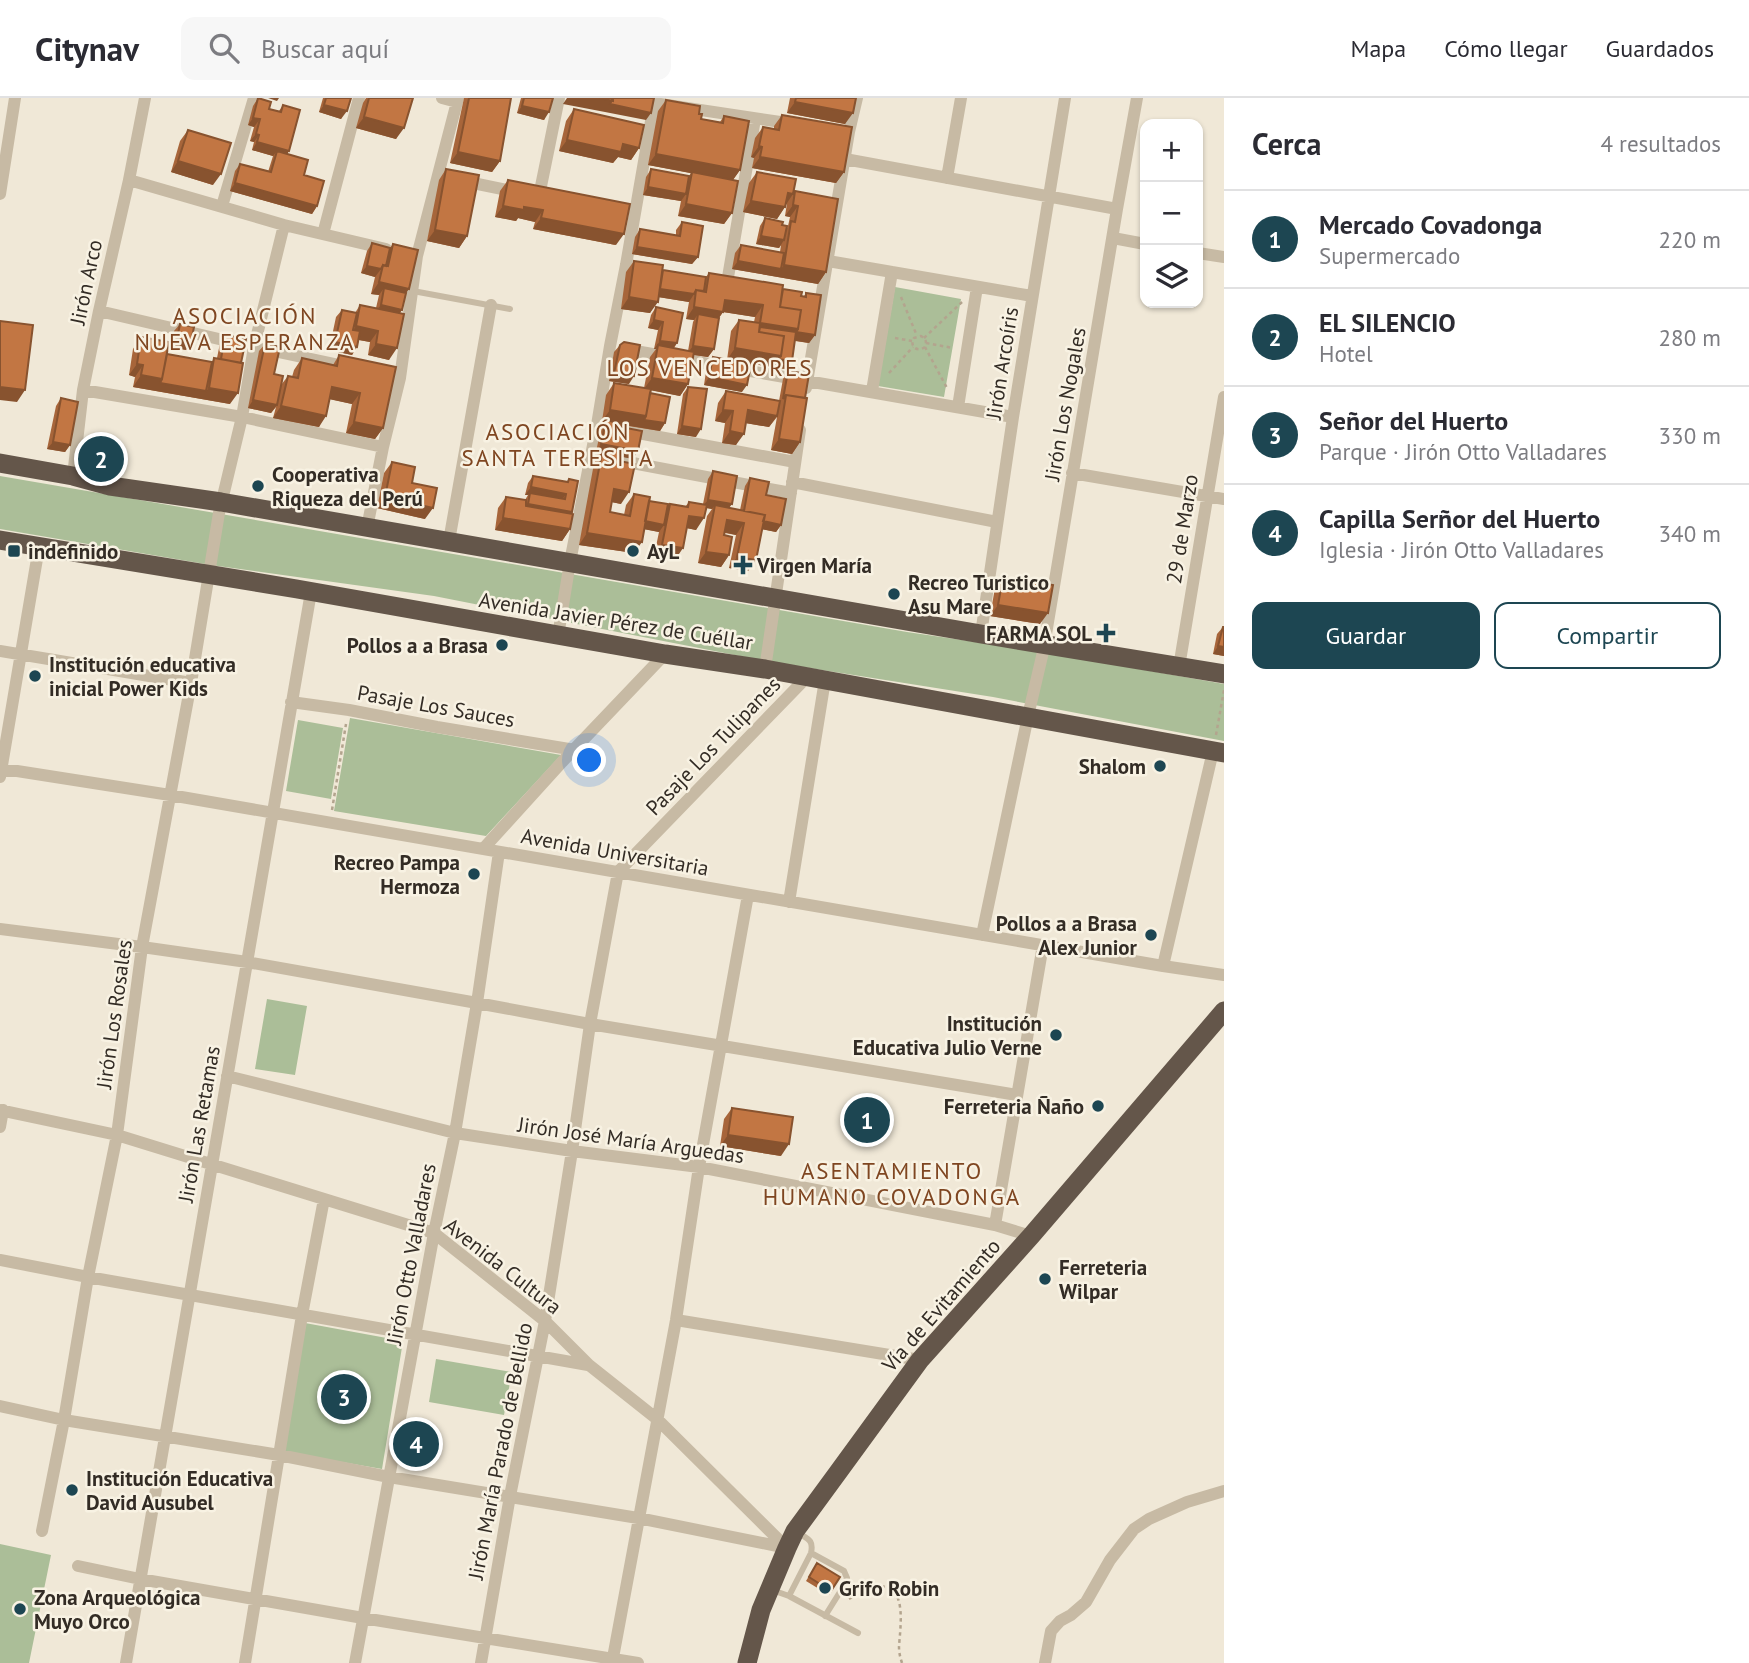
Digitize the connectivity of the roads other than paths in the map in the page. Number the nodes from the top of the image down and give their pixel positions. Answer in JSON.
{"nodes":[{"id":1,"x":15,"y":98,"type":"edge"},
{"id":2,"x":145,"y":98,"type":"edge"},
{"id":3,"x":254,"y":98,"type":"edge"},
{"id":4,"x":359,"y":98,"type":"edge"},
{"id":5,"x":442,"y":98,"type":"edge"},
{"id":6,"x":559,"y":98,"type":"edge"},
{"id":7,"x":857,"y":98,"type":"edge"},
{"id":8,"x":961,"y":98,"type":"edge"},
{"id":9,"x":1065,"y":98,"type":"edge"},
{"id":10,"x":1137,"y":98,"type":"edge"},
{"id":11,"x":457,"y":100,"type":"edge"},
{"id":12,"x":654,"y":100,"type":"edge"},
{"id":13,"x":755,"y":119,"type":"junction"},
{"id":14,"x":809,"y":127,"type":"edge"},
{"id":15,"x":5,"y":132,"type":"edge"},
{"id":16,"x":845,"y":159,"type":"junction"},
{"id":17,"x":439,"y":176,"type":"junction"},
{"id":18,"x":947,"y":178,"type":"junction"},
{"id":19,"x":129,"y":180,"type":"junction"},
{"id":20,"x":0,"y":194,"type":"edge"},
{"id":21,"x":539,"y":196,"type":"junction"},
{"id":22,"x":1048,"y":197,"type":"junction"},
{"id":23,"x":552,"y":199,"type":"edge"},
{"id":24,"x":222,"y":206,"type":"junction"},
{"id":25,"x":1117,"y":209,"type":"junction"},
{"id":26,"x":620,"y":213,"type":"edge"},
{"id":27,"x":634,"y":216,"type":"junction"},
{"id":28,"x":284,"y":225,"type":"junction"},
{"id":29,"x":323,"y":234,"type":"junction"},
{"id":30,"x":1113,"y":238,"type":"junction"},
{"id":31,"x":1140,"y":243,"type":"edge"},
{"id":32,"x":1203,"y":254,"type":"edge"},
{"id":33,"x":418,"y":256,"type":"junction"},
{"id":34,"x":1224,"y":257,"type":"edge"},
{"id":35,"x":828,"y":261,"type":"junction"},
{"id":36,"x":892,"y":272,"type":"junction"},
{"id":37,"x":741,"y":285,"type":"edge"},
{"id":38,"x":977,"y":287,"type":"junction"},
{"id":39,"x":413,"y":291,"type":"junction"},
{"id":40,"x":809,"y":295,"type":"edge"},
{"id":41,"x":1032,"y":296,"type":"junction"},
{"id":42,"x":822,"y":297,"type":"junction"},
{"id":43,"x":491,"y":305,"type":"junction"},
{"id":44,"x":510,"y":309,"type":"dead end"},
{"id":45,"x":99,"y":311,"type":"junction"},
{"id":46,"x":610,"y":346,"type":"junction"},
{"id":47,"x":254,"y":347,"type":"junction"},
{"id":48,"x":360,"y":369,"type":"edge"},
{"id":49,"x":806,"y":387,"type":"junction"},
{"id":50,"x":83,"y":390,"type":"junction"},
{"id":51,"x":872,"y":391,"type":"junction"},
{"id":52,"x":1224,"y":397,"type":"edge"},
{"id":53,"x":958,"y":407,"type":"junction"},
{"id":54,"x":242,"y":417,"type":"junction"},
{"id":55,"x":1013,"y":417,"type":"junction"},
{"id":56,"x":801,"y":421,"type":"edge"},
{"id":57,"x":597,"y":425,"type":"junction"},
{"id":58,"x":383,"y":447,"type":"junction"},
{"id":59,"x":590,"y":455,"type":"junction"},
{"id":60,"x":795,"y":462,"type":"junction"},
{"id":61,"x":0,"y":463,"type":"edge"},
{"id":62,"x":1072,"y":473,"type":"junction"},
{"id":63,"x":73,"y":476,"type":"junction"},
{"id":64,"x":791,"y":488,"type":"junction"},
{"id":65,"x":1206,"y":496,"type":"junction"},
{"id":66,"x":1224,"y":499,"type":"edge"},
{"id":67,"x":221,"y":502,"type":"junction"},
{"id":68,"x":997,"y":522,"type":"junction"},
{"id":69,"x":367,"y":528,"type":"junction"},
{"id":70,"x":0,"y":540,"type":"edge"},
{"id":71,"x":449,"y":541,"type":"junction"},
{"id":72,"x":39,"y":547,"type":"junction"},
{"id":73,"x":570,"y":562,"type":"junction"},
{"id":74,"x":209,"y":575,"type":"junction"},
{"id":75,"x":311,"y":592,"type":"junction"},
{"id":76,"x":775,"y":597,"type":"junction"},
{"id":77,"x":981,"y":634,"type":"junction"},
{"id":78,"x":558,"y":635,"type":"junction"},
{"id":79,"x":1045,"y":645,"type":"junction"},
{"id":80,"x":0,"y":652,"type":"edge"},
{"id":81,"x":20,"y":654,"type":"junction"},
{"id":82,"x":665,"y":654,"type":"junction"},
{"id":83,"x":1179,"y":667,"type":"junction"},
{"id":84,"x":765,"y":669,"type":"junction"},
{"id":85,"x":1224,"y":674,"type":"edge"},
{"id":86,"x":816,"y":678,"type":"junction"},
{"id":87,"x":191,"y":683,"type":"junction"},
{"id":88,"x":291,"y":702,"type":"junction"},
{"id":89,"x":1028,"y":716,"type":"junction"},
{"id":90,"x":575,"y":750,"type":"junction"},
{"id":91,"x":1218,"y":752,"type":"edge"},
{"id":92,"x":0,"y":771,"type":"edge"},
{"id":93,"x":0,"y":777,"type":"edge"},
{"id":94,"x":170,"y":795,"type":"junction"},
{"id":95,"x":272,"y":813,"type":"junction"},
{"id":96,"x":483,"y":849,"type":"junction"},
{"id":97,"x":499,"y":852,"type":"junction"},
{"id":98,"x":618,"y":872,"type":"junction"},
{"id":99,"x":748,"y":895,"type":"junction"},
{"id":100,"x":789,"y":902,"type":"junction"},
{"id":101,"x":0,"y":929,"type":"edge"},
{"id":102,"x":982,"y":934,"type":"junction"},
{"id":103,"x":1043,"y":945,"type":"junction"},
{"id":104,"x":142,"y":947,"type":"junction"},
{"id":105,"x":247,"y":962,"type":"junction"},
{"id":106,"x":1163,"y":966,"type":"junction"},
{"id":107,"x":1224,"y":975,"type":"edge"},
{"id":108,"x":477,"y":1003,"type":"junction"},
{"id":109,"x":1224,"y":1011,"type":"edge"},
{"id":110,"x":590,"y":1024,"type":"junction"},
{"id":111,"x":721,"y":1045,"type":"junction"},
{"id":112,"x":227,"y":1076,"type":"junction"},
{"id":113,"x":1017,"y":1096,"type":"junction"},
{"id":114,"x":2,"y":1110,"type":"edge"},
{"id":115,"x":0,"y":1127,"type":"edge"},
{"id":116,"x":455,"y":1133,"type":"junction"},
{"id":117,"x":117,"y":1135,"type":"junction"},
{"id":118,"x":572,"y":1151,"type":"junction"},
{"id":119,"x":212,"y":1164,"type":"junction"},
{"id":120,"x":699,"y":1167,"type":"junction"},
{"id":121,"x":324,"y":1199,"type":"junction"},
{"id":122,"x":995,"y":1225,"type":"junction"},
{"id":123,"x":434,"y":1233,"type":"junction"},
{"id":124,"x":1031,"y":1236,"type":"junction"},
{"id":125,"x":0,"y":1259,"type":"edge"},
{"id":126,"x":89,"y":1277,"type":"junction"},
{"id":127,"x":189,"y":1295,"type":"junction"},
{"id":128,"x":302,"y":1315,"type":"junction"},
{"id":129,"x":676,"y":1320,"type":"junction"},
{"id":130,"x":545,"y":1321,"type":"junction"},
{"id":131,"x":415,"y":1335,"type":"junction"},
{"id":132,"x":538,"y":1356,"type":"junction"},
{"id":133,"x":920,"y":1360,"type":"junction"},
{"id":134,"x":589,"y":1366,"type":"junction"},
{"id":135,"x":0,"y":1406,"type":"edge"},
{"id":136,"x":657,"y":1419,"type":"junction"},
{"id":137,"x":64,"y":1420,"type":"junction"},
{"id":138,"x":165,"y":1436,"type":"junction"},
{"id":139,"x":279,"y":1455,"type":"junction"},
{"id":140,"x":389,"y":1477,"type":"junction"},
{"id":141,"x":1224,"y":1491,"type":"edge"},
{"id":142,"x":510,"y":1496,"type":"junction"},
{"id":143,"x":638,"y":1518,"type":"junction"},
{"id":144,"x":42,"y":1531,"type":"dead end"},
{"id":145,"x":791,"y":1539,"type":"junction"},
{"id":146,"x":811,"y":1553,"type":"junction"},
{"id":147,"x":78,"y":1566,"type":"dead end"},
{"id":148,"x":140,"y":1579,"type":"junction"},
{"id":149,"x":780,"y":1592,"type":"junction"},
{"id":150,"x":257,"y":1599,"type":"junction"},
{"id":151,"x":825,"y":1616,"type":"junction"},
{"id":152,"x":363,"y":1618,"type":"junction"},
{"id":153,"x":858,"y":1633,"type":"dead end"},
{"id":154,"x":485,"y":1638,"type":"junction"},
{"id":155,"x":613,"y":1660,"type":"edge"},
{"id":156,"x":126,"y":1663,"type":"edge"},
{"id":157,"x":245,"y":1663,"type":"edge"},
{"id":158,"x":355,"y":1663,"type":"edge"},
{"id":159,"x":481,"y":1663,"type":"edge"},
{"id":160,"x":638,"y":1663,"type":"edge"},
{"id":161,"x":747,"y":1663,"type":"edge"},
{"id":162,"x":1045,"y":1663,"type":"edge"}],
"edges":[{"from":1,"to":15,"type":"street"},
{"from":2,"to":19,"type":"street","name":"Jirón Arco"},
{"from":3,"to":24,"type":"street"},
{"from":4,"to":29,"type":"street"},
{"from":5,"to":11,"type":"street"},
{"from":6,"to":21,"type":"street"},
{"from":7,"to":16,"type":"street"},
{"from":8,"to":18,"type":"street"},
{"from":9,"to":22,"type":"street","name":"Jirón Arcoíris"},
{"from":10,"to":25,"type":"street","name":"Jirón Los Nogales"},
{"from":11,"to":17,"type":"street"},
{"from":12,"to":13,"type":"street"},
{"from":12,"to":27,"type":"street"},
{"from":13,"to":14,"type":"street"},
{"from":13,"to":37,"type":"street"},
{"from":15,"to":20,"type":"street"},
{"from":16,"to":18,"type":"street"},
{"from":16,"to":35,"type":"street"},
{"from":17,"to":21,"type":"street"},
{"from":17,"to":33,"type":"street"},
{"from":18,"to":22,"type":"street"},
{"from":19,"to":24,"type":"street"},
{"from":19,"to":45,"type":"street","name":"Jirón Arco"},
{"from":21,"to":23,"type":"street"},
{"from":22,"to":25,"type":"street"},
{"from":22,"to":41,"type":"street","name":"Jirón Arcoíris"},
{"from":24,"to":28,"type":"street"},
{"from":25,"to":30,"type":"street","name":"Jirón Los Nogales"},
{"from":26,"to":27,"type":"street"},
{"from":27,"to":46,"type":"street"},
{"from":28,"to":29,"type":"street"},
{"from":28,"to":47,"type":"street","name":"Jirón Los Rosales"},
{"from":29,"to":33,"type":"street"},
{"from":30,"to":31,"type":"street"},
{"from":30,"to":62,"type":"street","name":"Jirón Los Nogales"},
{"from":32,"to":34,"type":"street"},
{"from":33,"to":39,"type":"street"},
{"from":35,"to":36,"type":"street"},
{"from":35,"to":42,"type":"street"},
{"from":36,"to":38,"type":"street"},
{"from":36,"to":51,"type":"street"},
{"from":38,"to":41,"type":"street"},
{"from":38,"to":53,"type":"street"},
{"from":39,"to":43,"type":"lane"},
{"from":39,"to":58,"type":"street"},
{"from":40,"to":42,"type":"street"},
{"from":41,"to":55,"type":"street","name":"Jirón Arcoíris"},
{"from":42,"to":49,"type":"street"},
{"from":43,"to":44,"type":"lane"},
{"from":43,"to":71,"type":"street"},
{"from":45,"to":47,"type":"street"},
{"from":45,"to":50,"type":"street","name":"Jirón Arco"},
{"from":46,"to":49,"type":"street"},
{"from":46,"to":57,"type":"street"},
{"from":47,"to":48,"type":"street"},
{"from":47,"to":54,"type":"street","name":"Jirón Los Rosales"},
{"from":49,"to":51,"type":"street"},
{"from":50,"to":54,"type":"street"},
{"from":50,"to":63,"type":"street","name":"Jirón Arco"},
{"from":51,"to":53,"type":"street"},
{"from":52,"to":65,"type":"street","name":"29 de Marzo"},
{"from":53,"to":55,"type":"street"},
{"from":54,"to":58,"type":"street"},
{"from":54,"to":67,"type":"street","name":"Jirón Los Rosales"},
{"from":55,"to":68,"type":"street","name":"Jirón Arcoíris"},
{"from":56,"to":60,"type":"street"},
{"from":57,"to":59,"type":"street"},
{"from":57,"to":60,"type":"street"},
{"from":58,"to":69,"type":"street"},
{"from":59,"to":64,"type":"street"},
{"from":59,"to":73,"type":"street"},
{"from":60,"to":64,"type":"street"},
{"from":61,"to":63,"type":"highway"},
{"from":62,"to":65,"type":"street"},
{"from":62,"to":79,"type":"street","name":"Jirón Los Nogales"},
{"from":63,"to":67,"type":"highway"},
{"from":64,"to":68,"type":"street"},
{"from":64,"to":76,"type":"street"},
{"from":65,"to":66,"type":"street"},
{"from":65,"to":83,"type":"street","name":"29 de Marzo"},
{"from":67,"to":69,"type":"highway"},
{"from":67,"to":74,"type":"street","name":"Jirón Los Rosales"},
{"from":68,"to":77,"type":"street","name":"Jirón Arcoíris"},
{"from":69,"to":71,"type":"highway"},
{"from":70,"to":72,"type":"highway","name":"Avenida Javier Pérez de Cuéllar"},
{"from":71,"to":73,"type":"highway"},
{"from":72,"to":74,"type":"highway","name":"Avenida Javier Pérez de Cuéllar"},
{"from":72,"to":81,"type":"street"},
{"from":73,"to":76,"type":"highway"},
{"from":73,"to":78,"type":"street"},
{"from":74,"to":75,"type":"highway","name":"Avenida Javier Pérez de Cuéllar"},
{"from":74,"to":87,"type":"street","name":"Jirón Los Rosales"},
{"from":75,"to":78,"type":"highway","name":"Avenida Javier Pérez de Cuéllar"},
{"from":75,"to":88,"type":"street","name":"Jirón Las Retamas"},
{"from":76,"to":77,"type":"highway"},
{"from":76,"to":84,"type":"street"},
{"from":77,"to":79,"type":"highway"},
{"from":78,"to":82,"type":"highway","name":"Avenida Javier Pérez de Cuéllar"},
{"from":79,"to":83,"type":"highway"},
{"from":79,"to":89,"type":"street","name":"Jirón Los Nogales"},
{"from":80,"to":81,"type":"street"},
{"from":81,"to":87,"type":"street"},
{"from":81,"to":92,"type":"street"},
{"from":82,"to":84,"type":"highway","name":"Avenida Javier Pérez de Cuéllar"},
{"from":82,"to":90,"type":"street"},
{"from":83,"to":85,"type":"highway"},
{"from":84,"to":86,"type":"highway","name":"Avenida Javier Pérez de Cuéllar"},
{"from":86,"to":89,"type":"highway","name":"Avenida Javier Pérez de Cuéllar"},
{"from":86,"to":98,"type":"street","name":"Pasaje Los Tulipanes"},
{"from":86,"to":100,"type":"street"},
{"from":87,"to":94,"type":"street","name":"Jirón Los Rosales"},
{"from":88,"to":90,"type":"street","name":"Pasaje Los Sauces"},
{"from":88,"to":95,"type":"street","name":"Jirón Las Retamas"},
{"from":89,"to":91,"type":"highway","name":"Avenida Javier Pérez de Cuéllar"},
{"from":89,"to":102,"type":"street","name":"Jirón Los Nogales"},
{"from":90,"to":96,"type":"street"},
{"from":91,"to":106,"type":"street"},
{"from":92,"to":93,"type":"street"},
{"from":92,"to":94,"type":"street","name":"Avenida Universitaria"},
{"from":94,"to":95,"type":"street","name":"Avenida Universitaria"},
{"from":94,"to":104,"type":"street","name":"Jirón Los Rosales"},
{"from":95,"to":96,"type":"street","name":"Avenida Universitaria"},
{"from":95,"to":105,"type":"street","name":"Jirón Las Retamas"},
{"from":96,"to":97,"type":"street","name":"Avenida Universitaria"},
{"from":97,"to":98,"type":"street","name":"Avenida Universitaria"},
{"from":97,"to":108,"type":"street","name":"Jirón Otto Valladares"},
{"from":98,"to":99,"type":"street","name":"Avenida Universitaria"},
{"from":98,"to":110,"type":"street","name":"Jirón María Parado de Bellido"},
{"from":99,"to":100,"type":"street","name":"Avenida Universitaria"},
{"from":99,"to":111,"type":"street"},
{"from":100,"to":102,"type":"street","name":"Avenida Universitaria"},
{"from":101,"to":104,"type":"street"},
{"from":102,"to":103,"type":"street","name":"Avenida Universitaria"},
{"from":103,"to":106,"type":"street","name":"Avenida Universitaria"},
{"from":103,"to":113,"type":"street"},
{"from":104,"to":105,"type":"street"},
{"from":104,"to":117,"type":"street","name":"Jirón Los Rosales"},
{"from":105,"to":108,"type":"street"},
{"from":105,"to":112,"type":"street","name":"Jirón Las Retamas"},
{"from":106,"to":107,"type":"street","name":"Avenida Universitaria"},
{"from":108,"to":110,"type":"street"},
{"from":108,"to":116,"type":"street","name":"Jirón Otto Valladares"},
{"from":109,"to":124,"type":"highway","name":"Vía de Evitamiento"},
{"from":110,"to":111,"type":"street"},
{"from":110,"to":118,"type":"street","name":"Jirón María Parado de Bellido"},
{"from":111,"to":113,"type":"street"},
{"from":111,"to":120,"type":"street"},
{"from":112,"to":116,"type":"street","name":"Jirón José María Arguedas"},
{"from":112,"to":119,"type":"street","name":"Jirón Las Retamas"},
{"from":113,"to":122,"type":"street"},
{"from":114,"to":115,"type":"street"},
{"from":114,"to":117,"type":"street","name":"Avenida Cultura"},
{"from":116,"to":118,"type":"street","name":"Jirón José María Arguedas"},
{"from":116,"to":123,"type":"street","name":"Jirón Otto Valladares"},
{"from":117,"to":119,"type":"street","name":"Avenida Cultura"},
{"from":117,"to":126,"type":"street","name":"Jirón Los Rosales"},
{"from":118,"to":120,"type":"street","name":"Jirón José María Arguedas"},
{"from":118,"to":130,"type":"street","name":"Jirón María Parado de Bellido"},
{"from":119,"to":121,"type":"street","name":"Avenida Cultura"},
{"from":119,"to":127,"type":"street","name":"Jirón Las Retamas"},
{"from":120,"to":122,"type":"street","name":"Jirón José María Arguedas"},
{"from":120,"to":129,"type":"street"},
{"from":121,"to":123,"type":"street","name":"Avenida Cultura"},
{"from":121,"to":128,"type":"street"},
{"from":122,"to":124,"type":"street","name":"Jirón José María Arguedas"},
{"from":123,"to":130,"type":"street","name":"Avenida Cultura"},
{"from":123,"to":131,"type":"street","name":"Jirón Otto Valladares"},
{"from":124,"to":133,"type":"highway","name":"Vía de Evitamiento"},
{"from":125,"to":126,"type":"street"},
{"from":126,"to":127,"type":"street"},
{"from":126,"to":137,"type":"street","name":"Jirón Los Rosales"},
{"from":127,"to":128,"type":"street"},
{"from":127,"to":138,"type":"street","name":"Jirón Las Retamas"},
{"from":128,"to":131,"type":"street"},
{"from":128,"to":139,"type":"street"},
{"from":129,"to":133,"type":"street"},
{"from":129,"to":136,"type":"street"},
{"from":130,"to":132,"type":"street","name":"Jirón María Parado de Bellido"},
{"from":130,"to":134,"type":"street","name":"Avenida Cultura"},
{"from":131,"to":132,"type":"street"},
{"from":131,"to":140,"type":"street","name":"Jirón Otto Valladares"},
{"from":132,"to":134,"type":"street"},
{"from":132,"to":142,"type":"street","name":"Jirón María Parado de Bellido"},
{"from":133,"to":145,"type":"highway","name":"Vía de Evitamiento"},
{"from":134,"to":136,"type":"street","name":"Avenida Cultura"},
{"from":135,"to":137,"type":"street"},
{"from":136,"to":143,"type":"street"},
{"from":136,"to":145,"type":"street","name":"Avenida Cultura"},
{"from":137,"to":138,"type":"street"},
{"from":137,"to":144,"type":"street","name":"Jirón Los Rosales"},
{"from":138,"to":139,"type":"street"},
{"from":138,"to":148,"type":"street","name":"Jirón Las Retamas"},
{"from":139,"to":140,"type":"street"},
{"from":139,"to":150,"type":"street"},
{"from":140,"to":142,"type":"street"},
{"from":140,"to":152,"type":"street","name":"Jirón Otto Valladares"},
{"from":141,"to":162,"type":"street"},
{"from":142,"to":143,"type":"street"},
{"from":142,"to":154,"type":"street","name":"Jirón María Parado de Bellido"},
{"from":143,"to":145,"type":"street"},
{"from":143,"to":155,"type":"street"},
{"from":145,"to":146,"type":"lane"},
{"from":145,"to":149,"type":"highway","name":"Vía de Evitamiento"},
{"from":146,"to":149,"type":"lane"},
{"from":146,"to":151,"type":"lane"},
{"from":147,"to":148,"type":"street"},
{"from":148,"to":150,"type":"street"},
{"from":148,"to":156,"type":"street","name":"Jirón Las Retamas"},
{"from":149,"to":151,"type":"lane"},
{"from":149,"to":161,"type":"highway","name":"Vía de Evitamiento"},
{"from":150,"to":152,"type":"street"},
{"from":150,"to":157,"type":"street"},
{"from":151,"to":153,"type":"lane"},
{"from":152,"to":154,"type":"street"},
{"from":152,"to":158,"type":"street","name":"Jirón Otto Valladares"},
{"from":154,"to":155,"type":"street"},
{"from":154,"to":159,"type":"street","name":"Jirón María Parado de Bellido"},
{"from":155,"to":160,"type":"street"}]}
